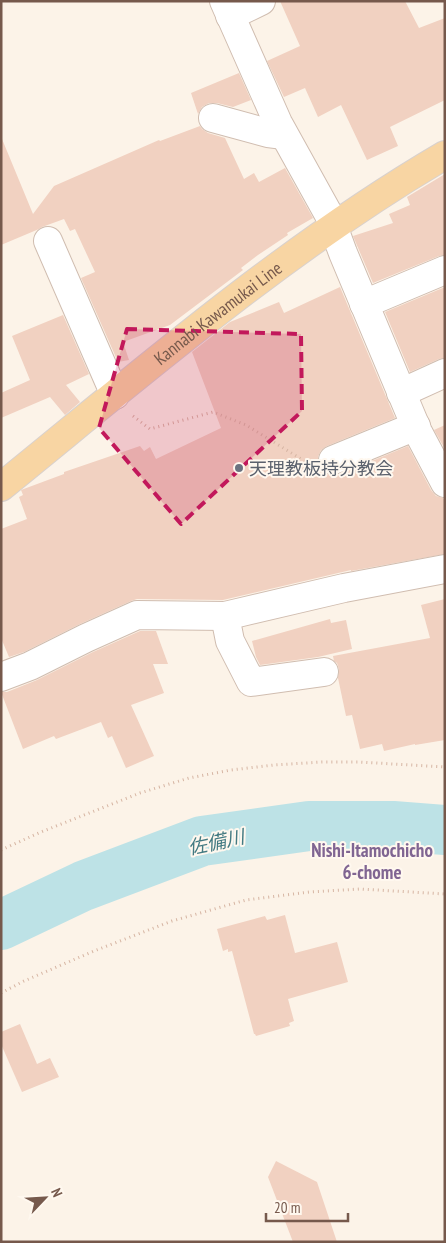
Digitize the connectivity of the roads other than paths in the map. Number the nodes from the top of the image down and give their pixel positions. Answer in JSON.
{"nodes":[{"id":1,"x":261,"y":1,"type":"edge"},
{"id":2,"x":227,"y":9,"type":"edge"},
{"id":3,"x":213,"y":118,"type":"dead end"},
{"id":4,"x":284,"y":135,"type":"junction"},
{"id":5,"x":445,"y":155,"type":"edge"},
{"id":6,"x":334,"y":227,"type":"junction"},
{"id":7,"x":48,"y":241,"type":"dead end"},
{"id":8,"x":445,"y":270,"type":"edge"},
{"id":9,"x":364,"y":304,"type":"junction"},
{"id":10,"x":445,"y":373,"type":"edge"},
{"id":11,"x":402,"y":393,"type":"junction"},
{"id":12,"x":113,"y":396,"type":"junction"},
{"id":13,"x":416,"y":426,"type":"junction"},
{"id":14,"x":333,"y":460,"type":"road end"},
{"id":15,"x":445,"y":483,"type":"edge"},
{"id":16,"x":1,"y":487,"type":"edge"},
{"id":17,"x":445,"y":569,"type":"edge"},
{"id":18,"x":225,"y":616,"type":"junction"},
{"id":19,"x":324,"y":672,"type":"dead end"},
{"id":20,"x":1,"y":677,"type":"edge"}],
"edges":[{"from":1,"to":2,"type":"street"},
{"from":2,"to":4,"type":"street"},
{"from":3,"to":4,"type":"street"},
{"from":4,"to":6,"type":"street"},
{"from":5,"to":6,"type":"main road","name":"Kannabi Kawamukai Line"},
{"from":6,"to":9,"type":"street"},
{"from":6,"to":12,"type":"main road","name":"Kannabi Kawamukai Line"},
{"from":7,"to":12,"type":"street"},
{"from":8,"to":9,"type":"street"},
{"from":9,"to":11,"type":"street"},
{"from":10,"to":11,"type":"street"},
{"from":11,"to":13,"type":"street"},
{"from":12,"to":16,"type":"main road","name":"Kannabi Kawamukai Line"},
{"from":13,"to":14,"type":"street"},
{"from":13,"to":15,"type":"street"},
{"from":17,"to":18,"type":"street"},
{"from":18,"to":19,"type":"street"},
{"from":18,"to":20,"type":"street"}]}
